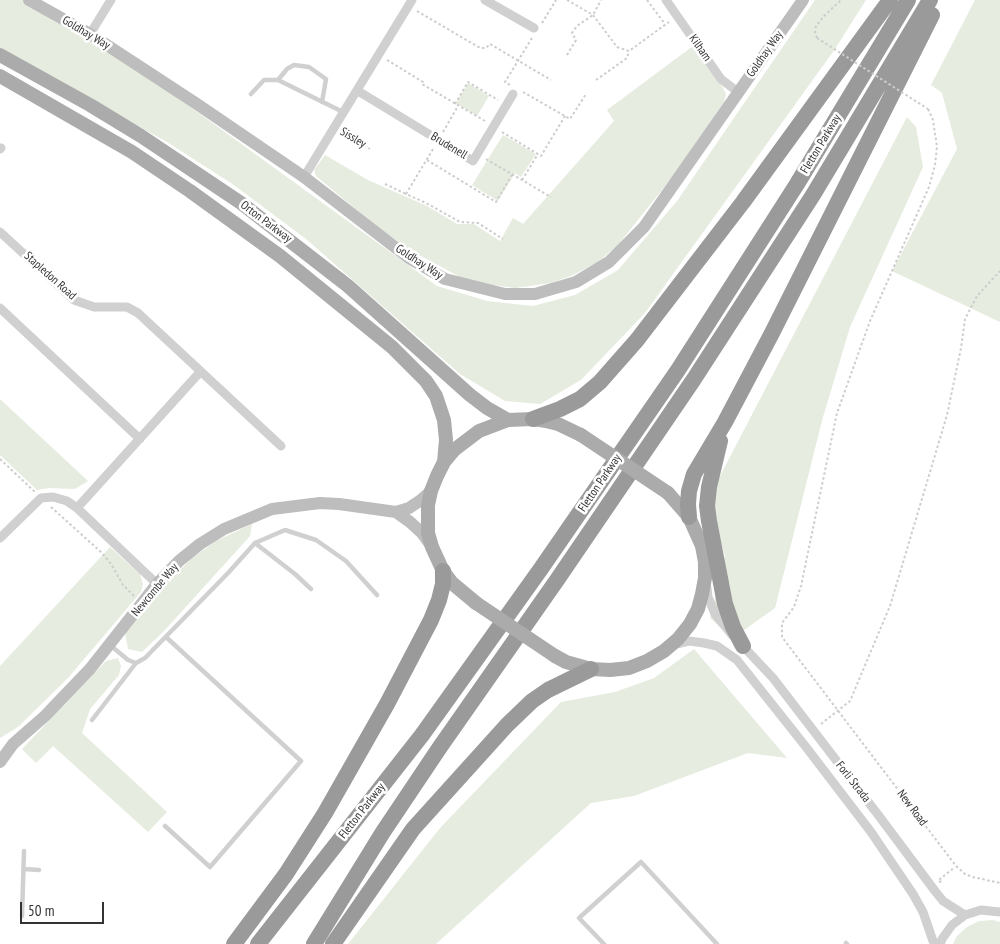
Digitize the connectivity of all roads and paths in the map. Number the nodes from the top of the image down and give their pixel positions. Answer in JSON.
{"nodes":[{"id":1,"x":29,"y":0,"type":"edge"},
{"id":2,"x":111,"y":0,"type":"edge"},
{"id":3,"x":485,"y":0,"type":"edge"},
{"id":4,"x":556,"y":0,"type":"edge"},
{"id":5,"x":567,"y":0,"type":"edge"},
{"id":6,"x":601,"y":0,"type":"edge"},
{"id":7,"x":647,"y":0,"type":"edge"},
{"id":8,"x":666,"y":0,"type":"edge"},
{"id":9,"x":802,"y":0,"type":"edge"},
{"id":10,"x":841,"y":0,"type":"edge"},
{"id":11,"x":890,"y":0,"type":"edge"},
{"id":12,"x":908,"y":0,"type":"edge"},
{"id":13,"x":930,"y":0,"type":"edge"},
{"id":14,"x":940,"y":0,"type":"edge"},
{"id":15,"x":410,"y":3,"type":"edge"},
{"id":16,"x":593,"y":15,"type":"junction"},
{"id":17,"x":677,"y":16,"type":"junction"},
{"id":18,"x":542,"y":23,"type":"dead end"},
{"id":19,"x":665,"y":25,"type":"junction"},
{"id":20,"x":533,"y":33,"type":"joint"},
{"id":21,"x":90,"y":34,"type":"junction"},
{"id":22,"x":628,"y":51,"type":"junction"},
{"id":23,"x":0,"y":55,"type":"edge"},
{"id":24,"x":379,"y":55,"type":"junction"},
{"id":25,"x":567,"y":55,"type":"dead end"},
{"id":26,"x":518,"y":60,"type":"junction"},
{"id":27,"x":0,"y":76,"type":"edge"},
{"id":28,"x":278,"y":80,"type":"junction"},
{"id":29,"x":551,"y":80,"type":"dead end"},
{"id":30,"x":596,"y":80,"type":"dead end"},
{"id":31,"x":358,"y":91,"type":"junction"},
{"id":32,"x":738,"y":92,"type":"junction"},
{"id":33,"x":251,"y":94,"type":"dead end"},
{"id":34,"x":513,"y":94,"type":"dead end"},
{"id":35,"x":586,"y":94,"type":"dead end"},
{"id":36,"x":322,"y":102,"type":"junction"},
{"id":37,"x":455,"y":104,"type":"junction"},
{"id":38,"x":506,"y":105,"type":"junction"},
{"id":39,"x":458,"y":106,"type":"junction"},
{"id":40,"x":344,"y":112,"type":"junction"},
{"id":41,"x":565,"y":116,"type":"junction"},
{"id":42,"x":334,"y":127,"type":"junction"},
{"id":43,"x":493,"y":127,"type":"junction"},
{"id":44,"x":438,"y":140,"type":"junction"},
{"id":45,"x":370,"y":149,"type":"dead end"},
{"id":46,"x":477,"y":154,"type":"junction"},
{"id":47,"x":538,"y":154,"type":"junction"},
{"id":48,"x":427,"y":160,"type":"junction"},
{"id":49,"x":512,"y":175,"type":"junction"},
{"id":50,"x":304,"y":178,"type":"junction"},
{"id":51,"x":522,"y":180,"type":"junction"},
{"id":52,"x":385,"y":184,"type":"dead end"},
{"id":53,"x":406,"y":194,"type":"junction"},
{"id":54,"x":550,"y":197,"type":"dead end"},
{"id":55,"x":0,"y":232,"type":"edge"},
{"id":56,"x":503,"y":239,"type":"dead end"},
{"id":57,"x":1000,"y":271,"type":"edge"},
{"id":58,"x":0,"y":308,"type":"edge"},
{"id":59,"x":200,"y":372,"type":"junction"},
{"id":60,"x":533,"y":419,"type":"junction"},
{"id":61,"x":508,"y":420,"type":"junction"},
{"id":62,"x":725,"y":422,"type":"junction"},
{"id":63,"x":140,"y":439,"type":"junction"},
{"id":64,"x":281,"y":446,"type":"dead end"},
{"id":65,"x":0,"y":459,"type":"edge"},
{"id":66,"x":444,"y":462,"type":"junction"},
{"id":67,"x":431,"y":491,"type":"junction"},
{"id":68,"x":41,"y":498,"type":"junction"},
{"id":69,"x":77,"y":508,"type":"junction"},
{"id":70,"x":396,"y":512,"type":"junction"},
{"id":71,"x":689,"y":517,"type":"junction"},
{"id":72,"x":0,"y":538,"type":"edge"},
{"id":73,"x":255,"y":543,"type":"junction"},
{"id":74,"x":432,"y":547,"type":"junction"},
{"id":75,"x":443,"y":571,"type":"junction"},
{"id":76,"x":705,"y":578,"type":"junction"},
{"id":77,"x":157,"y":584,"type":"junction"},
{"id":78,"x":311,"y":589,"type":"dead end"},
{"id":79,"x":377,"y":595,"type":"dead end"},
{"id":80,"x":142,"y":603,"type":"junction"},
{"id":81,"x":166,"y":637,"type":"junction"},
{"id":82,"x":110,"y":645,"type":"junction"},
{"id":83,"x":672,"y":645,"type":"junction"},
{"id":84,"x":740,"y":653,"type":"junction"},
{"id":85,"x":136,"y":663,"type":"junction"},
{"id":86,"x":591,"y":669,"type":"junction"},
{"id":87,"x":840,"y":711,"type":"junction"},
{"id":88,"x":92,"y":720,"type":"dead end"},
{"id":89,"x":812,"y":730,"type":"junction"},
{"id":90,"x":13,"y":744,"type":"junction"},
{"id":91,"x":0,"y":750,"type":"edge"},
{"id":92,"x":0,"y":762,"type":"edge"},
{"id":93,"x":165,"y":826,"type":"dead end"},
{"id":94,"x":24,"y":851,"type":"dead end"},
{"id":95,"x":956,"y":866,"type":"junction"},
{"id":96,"x":24,"y":869,"type":"junction"},
{"id":97,"x":39,"y":870,"type":"dead end"},
{"id":98,"x":939,"y":882,"type":"dead end"},
{"id":99,"x":1000,"y":883,"type":"edge"},
{"id":100,"x":999,"y":911,"type":"edge"},
{"id":101,"x":965,"y":915,"type":"junction"},
{"id":102,"x":22,"y":916,"type":"dead end"},
{"id":103,"x":234,"y":944,"type":"edge"},
{"id":104,"x":258,"y":944,"type":"edge"},
{"id":105,"x":314,"y":944,"type":"edge"},
{"id":106,"x":333,"y":944,"type":"edge"},
{"id":107,"x":604,"y":944,"type":"edge"},
{"id":108,"x":717,"y":944,"type":"edge"},
{"id":109,"x":934,"y":944,"type":"edge"},
{"id":110,"x":940,"y":944,"type":"edge"}],
"edges":[{"from":1,"to":21,"type":"street","name":"Goldhay Way"},
{"from":2,"to":21,"type":"street"},
{"from":3,"to":20,"type":"street"},
{"from":4,"to":18,"type":"path"},
{"from":5,"to":16,"type":"path"},
{"from":6,"to":16,"type":"path"},
{"from":7,"to":19,"type":"path"},
{"from":8,"to":17,"type":"street","name":"Kilham"},
{"from":9,"to":32,"type":"street","name":"Goldhay Way"},
{"from":10,"to":87,"type":"path","name":"New Road","bridge":true},
{"from":11,"to":60,"type":"highway"},
{"from":12,"to":104,"type":"highway","name":"Fletton Parkway"},
{"from":13,"to":105,"type":"highway","name":"Fletton Parkway"},
{"from":14,"to":62,"type":"highway"},
{"from":15,"to":24,"type":"street"},
{"from":15,"to":26,"type":"path"},
{"from":16,"to":22,"type":"path"},
{"from":16,"to":25,"type":"path"},
{"from":17,"to":19,"type":"path"},
{"from":17,"to":32,"type":"street","name":"Kilham"},
{"from":19,"to":22,"type":"path"},
{"from":20,"to":26,"type":"path"},
{"from":21,"to":50,"type":"street","name":"Goldhay Way"},
{"from":22,"to":30,"type":"path"},
{"from":23,"to":61,"type":"main road","name":"Orton Parkway"},
{"from":24,"to":31,"type":"street"},
{"from":24,"to":37,"type":"path"},
{"from":26,"to":29,"type":"path"},
{"from":26,"to":41,"type":"path"},
{"from":27,"to":66,"type":"main road","name":"Orton Parkway"},
{"from":28,"to":33,"type":"lane"},
{"from":28,"to":36,"type":"lane"},
{"from":28,"to":36,"type":"lane"},
{"from":31,"to":40,"type":"street"},
{"from":31,"to":44,"type":"street","name":"Brudenell"},
{"from":32,"to":50,"type":"street","name":"Goldhay Way"},
{"from":34,"to":38,"type":"street","name":"Brudenell"},
{"from":35,"to":41,"type":"path"},
{"from":36,"to":40,"type":"lane"},
{"from":37,"to":38,"type":"path"},
{"from":37,"to":39,"type":"path"},
{"from":38,"to":43,"type":"street","name":"Brudenell"},
{"from":39,"to":43,"type":"path"},
{"from":39,"to":44,"type":"path"},
{"from":40,"to":42,"type":"street"},
{"from":41,"to":47,"type":"path"},
{"from":42,"to":45,"type":"path","name":"Sissley"},
{"from":42,"to":50,"type":"street"},
{"from":43,"to":46,"type":"street","name":"Brudenell"},
{"from":43,"to":47,"type":"path"},
{"from":44,"to":46,"type":"street","name":"Brudenell"},
{"from":44,"to":48,"type":"path"},
{"from":46,"to":49,"type":"path"},
{"from":47,"to":51,"type":"path"},
{"from":48,"to":49,"type":"path"},
{"from":48,"to":53,"type":"path"},
{"from":49,"to":51,"type":"path"},
{"from":51,"to":54,"type":"path"},
{"from":52,"to":53,"type":"path"},
{"from":53,"to":56,"type":"path"},
{"from":55,"to":59,"type":"street","name":"Stapledon Road"},
{"from":57,"to":87,"type":"path"},
{"from":58,"to":63,"type":"street"},
{"from":59,"to":63,"type":"street"},
{"from":59,"to":64,"type":"street","name":"Stapledon Road"},
{"from":60,"to":61,"type":"main road"},
{"from":60,"to":71,"type":"main road","bridge":true},
{"from":61,"to":66,"type":"main road"},
{"from":62,"to":71,"type":"highway"},
{"from":62,"to":84,"type":"highway"},
{"from":63,"to":69,"type":"street"},
{"from":65,"to":68,"type":"path"},
{"from":66,"to":67,"type":"main road"},
{"from":67,"to":70,"type":"street"},
{"from":67,"to":74,"type":"main road"},
{"from":68,"to":69,"type":"street"},
{"from":68,"to":72,"type":"street"},
{"from":68,"to":80,"type":"path"},
{"from":69,"to":77,"type":"street"},
{"from":70,"to":74,"type":"street"},
{"from":70,"to":77,"type":"street","name":"Newcombe Way"},
{"from":71,"to":76,"type":"main road"},
{"from":73,"to":78,"type":"lane"},
{"from":73,"to":79,"type":"lane"},
{"from":73,"to":81,"type":"lane"},
{"from":74,"to":75,"type":"main road"},
{"from":75,"to":86,"type":"main road","bridge":true},
{"from":75,"to":103,"type":"highway"},
{"from":76,"to":83,"type":"main road"},
{"from":76,"to":84,"type":"street"},
{"from":77,"to":80,"type":"street","name":"Newcombe Way"},
{"from":80,"to":82,"type":"street","name":"Newcombe Way"},
{"from":81,"to":85,"type":"lane"},
{"from":81,"to":93,"type":"lane"},
{"from":82,"to":85,"type":"lane"},
{"from":82,"to":90,"type":"street","name":"Newcombe Way"},
{"from":83,"to":84,"type":"street"},
{"from":83,"to":86,"type":"main road"},
{"from":84,"to":89,"type":"street","name":"Forli Strada"},
{"from":84,"to":109,"type":"street","name":"Forli Strada"},
{"from":85,"to":88,"type":"lane"},
{"from":86,"to":106,"type":"highway"},
{"from":87,"to":89,"type":"path"},
{"from":87,"to":95,"type":"path","name":"New Road"},
{"from":89,"to":101,"type":"street","name":"Forli Strada"},
{"from":90,"to":91,"type":"street","name":"Newcombe Way"},
{"from":90,"to":92,"type":"street","name":"Newcombe Way"},
{"from":94,"to":96,"type":"lane"},
{"from":95,"to":98,"type":"path"},
{"from":95,"to":99,"type":"path","name":"New Road"},
{"from":96,"to":97,"type":"lane"},
{"from":96,"to":102,"type":"lane"},
{"from":100,"to":101,"type":"street"},
{"from":101,"to":110,"type":"street"},
{"from":107,"to":108,"type":"lane"}]}
